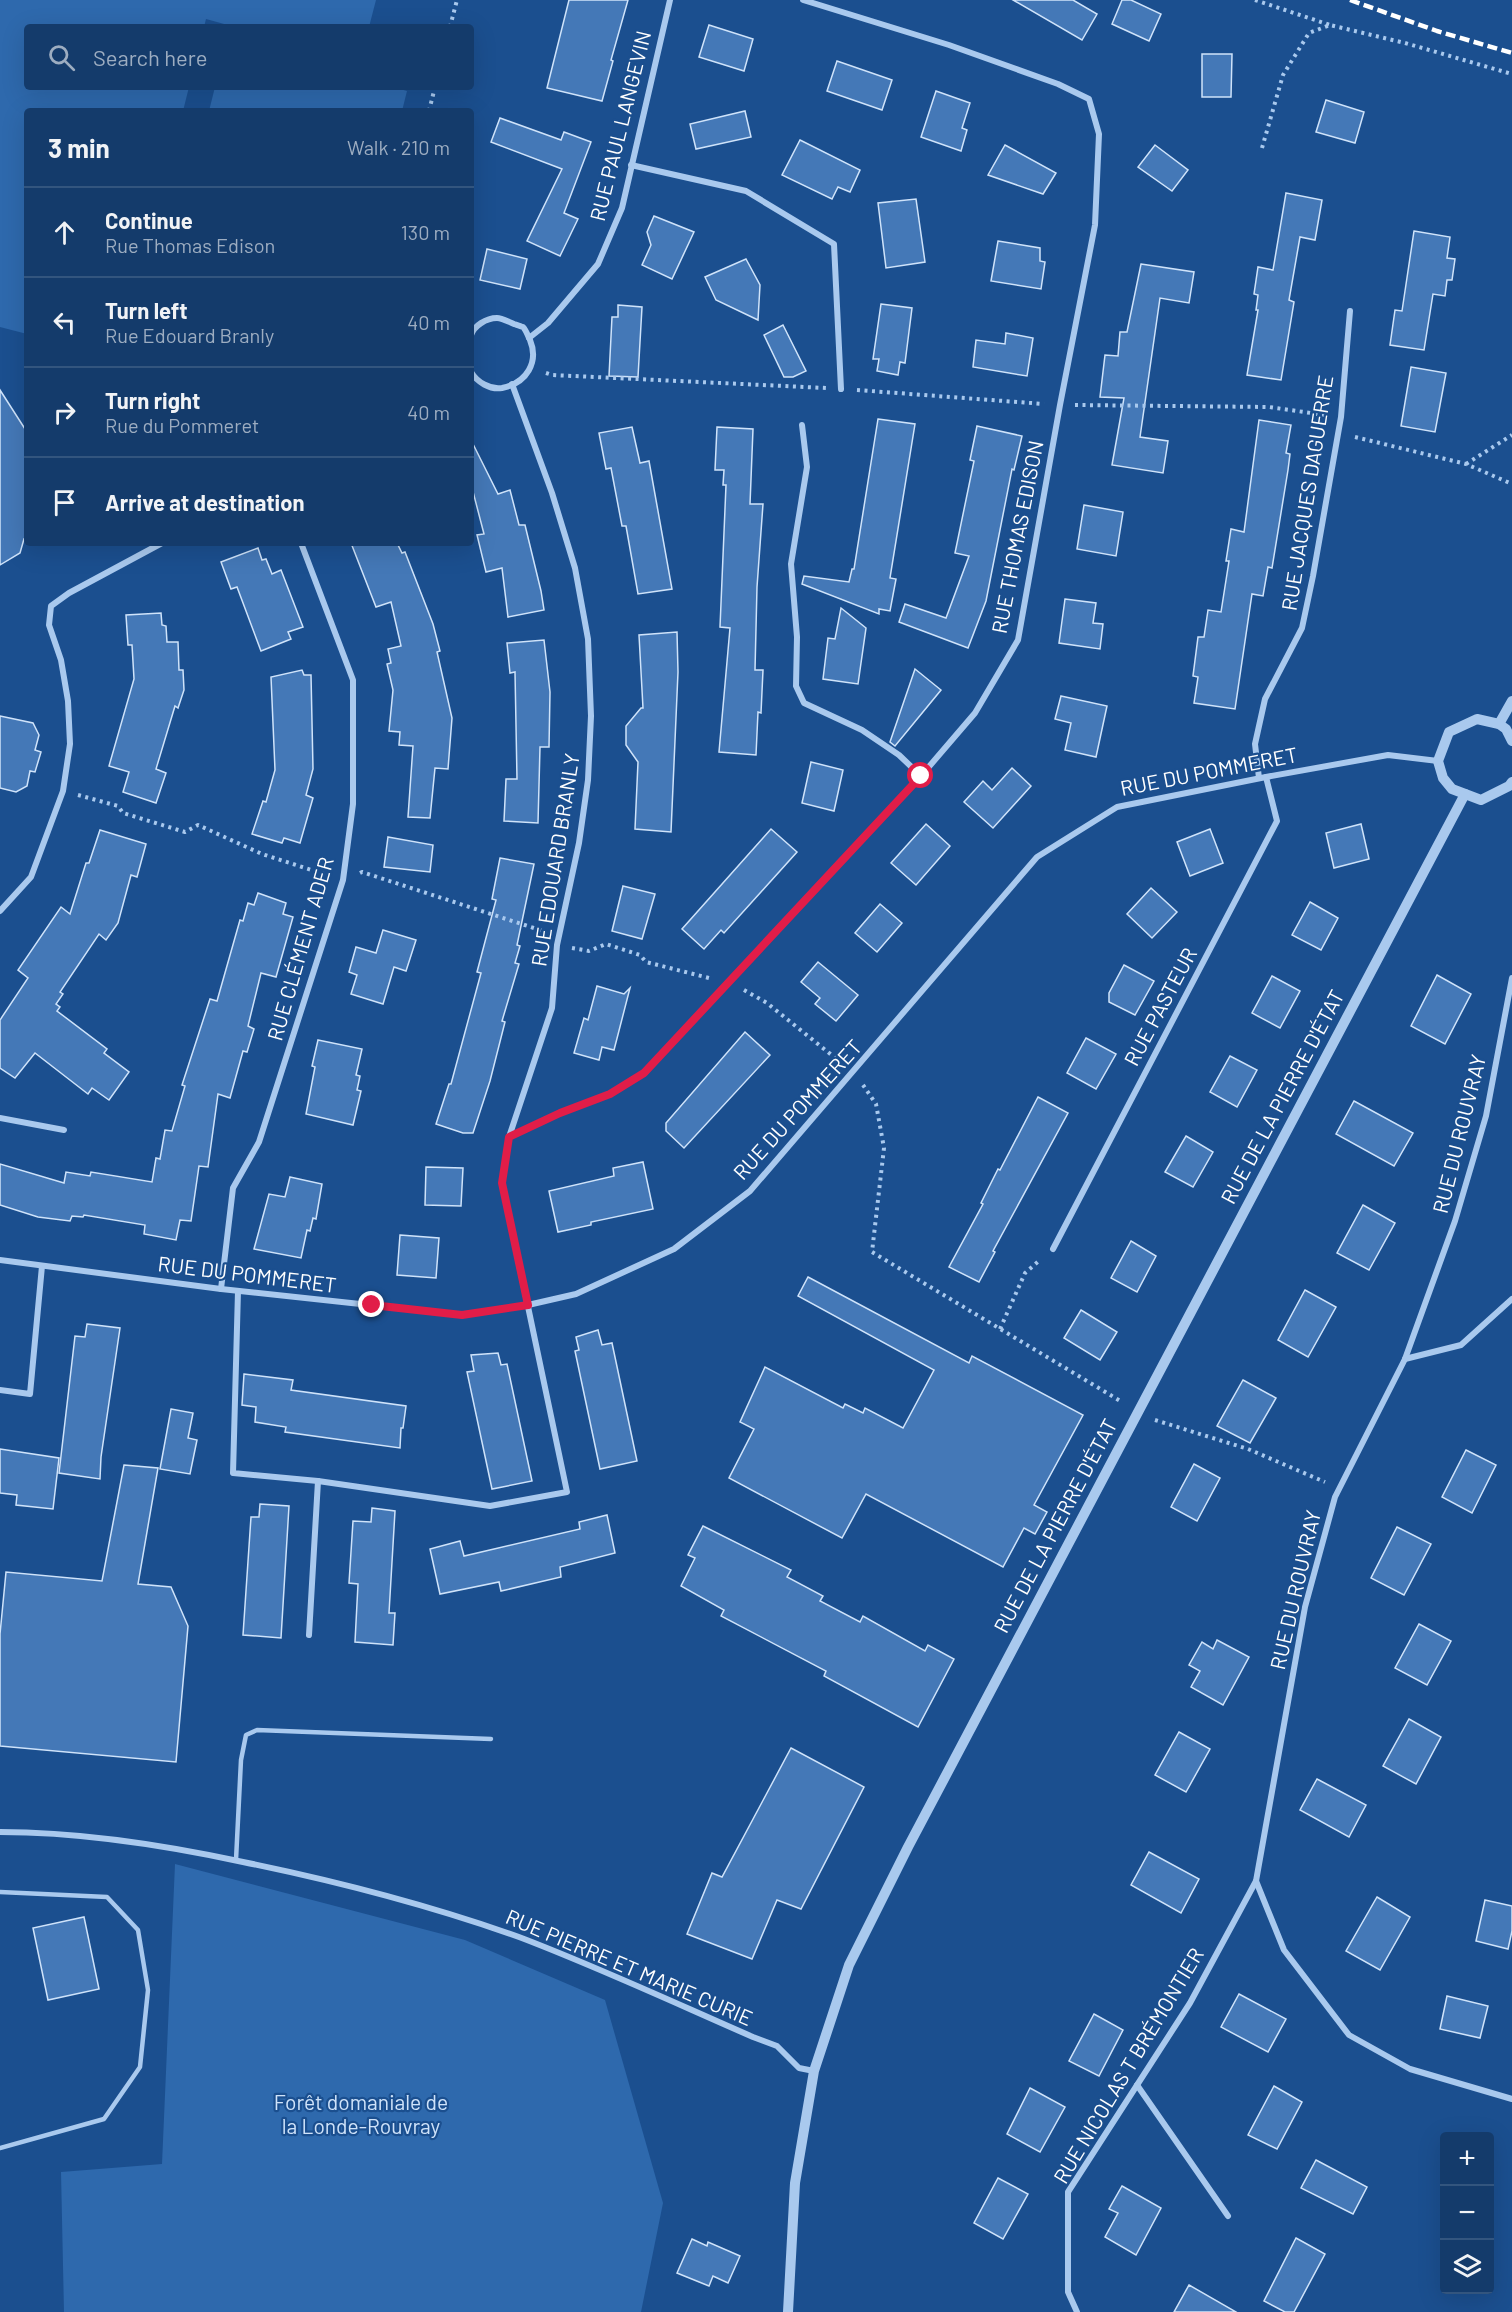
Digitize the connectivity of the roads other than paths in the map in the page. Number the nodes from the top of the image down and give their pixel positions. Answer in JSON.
{"nodes":[{"id":1,"x":670,"y":0,"type":"edge"},
{"id":2,"x":803,"y":0,"type":"edge"},
{"id":3,"x":632,"y":165,"type":"junction"},
{"id":4,"x":1350,"y":310,"type":"dead end"},
{"id":5,"x":474,"y":329,"type":"edge"},
{"id":6,"x":529,"y":338,"type":"junction"},
{"id":7,"x":474,"y":380,"type":"edge"},
{"id":8,"x":512,"y":384,"type":"junction"},
{"id":9,"x":841,"y":389,"type":"road end"},
{"id":10,"x":802,"y":425,"type":"dead end"},
{"id":11,"x":156,"y":546,"type":"edge"},
{"id":12,"x":302,"y":546,"type":"edge"},
{"id":13,"x":1512,"y":700,"type":"edge"},
{"id":14,"x":1498,"y":724,"type":"junction"},
{"id":15,"x":1512,"y":741,"type":"edge"},
{"id":16,"x":1438,"y":761,"type":"junction"},
{"id":17,"x":921,"y":776,"type":"junction"},
{"id":18,"x":1263,"y":777,"type":"junction"},
{"id":19,"x":1511,"y":786,"type":"edge"},
{"id":20,"x":1465,"y":794,"type":"junction"},
{"id":21,"x":0,"y":911,"type":"edge"},
{"id":22,"x":1512,"y":978,"type":"edge"},
{"id":23,"x":0,"y":1118,"type":"edge"},
{"id":24,"x":64,"y":1131,"type":"dead end"},
{"id":25,"x":509,"y":1137,"type":"junction"},
{"id":26,"x":1053,"y":1248,"type":"road end"},
{"id":27,"x":0,"y":1260,"type":"edge"},
{"id":28,"x":42,"y":1266,"type":"junction"},
{"id":29,"x":221,"y":1289,"type":"junction"},
{"id":30,"x":238,"y":1291,"type":"junction"},
{"id":31,"x":1512,"y":1299,"type":"edge"},
{"id":32,"x":528,"y":1305,"type":"junction"},
{"id":33,"x":1404,"y":1359,"type":"junction"},
{"id":34,"x":0,"y":1390,"type":"edge"},
{"id":35,"x":318,"y":1481,"type":"junction"},
{"id":36,"x":309,"y":1635,"type":"dead end"},
{"id":37,"x":491,"y":1739,"type":"dead end"},
{"id":38,"x":0,"y":1832,"type":"edge"},
{"id":39,"x":236,"y":1860,"type":"junction"},
{"id":40,"x":1256,"y":1881,"type":"junction"},
{"id":41,"x":0,"y":1892,"type":"edge"},
{"id":42,"x":814,"y":2071,"type":"junction"},
{"id":43,"x":1137,"y":2085,"type":"junction"},
{"id":44,"x":1512,"y":2099,"type":"edge"},
{"id":45,"x":0,"y":2148,"type":"edge"},
{"id":46,"x":1228,"y":2216,"type":"dead end"},
{"id":47,"x":788,"y":2312,"type":"edge"},
{"id":48,"x":1077,"y":2312,"type":"edge"}],
"edges":[{"from":1,"to":3,"type":"street","name":"RUE PAUL LANGEVIN"},
{"from":2,"to":17,"type":"street","name":"RUE THOMAS EDISON"},
{"from":3,"to":6,"type":"street","name":"RUE PAUL LANGEVIN"},
{"from":3,"to":9,"type":"street"},
{"from":4,"to":18,"type":"street","name":"RUE JACQUES DAGUERRE"},
{"from":5,"to":6,"type":"street"},
{"from":6,"to":8,"type":"street"},
{"from":7,"to":8,"type":"street"},
{"from":8,"to":25,"type":"street","name":"RUE EDOUARD BRANLY"},
{"from":10,"to":17,"type":"street"},
{"from":11,"to":21,"type":"street"},
{"from":12,"to":29,"type":"street","name":"RUE CLÉMENT ADER"},
{"from":13,"to":14,"type":"street"},
{"from":14,"to":15,"type":"street"},
{"from":14,"to":16,"type":"street"},
{"from":16,"to":18,"type":"street","name":"RUE DU POMMERET"},
{"from":16,"to":20,"type":"street"},
{"from":17,"to":25,"type":"street","name":"RUE THOMAS EDISON"},
{"from":18,"to":26,"type":"street","name":"RUE PASTEUR"},
{"from":18,"to":32,"type":"street","name":"RUE DU POMMERET"},
{"from":19,"to":20,"type":"street"},
{"from":20,"to":42,"type":"street","name":"RUE DE LA PIERRE D'ÉTAT"},
{"from":22,"to":33,"type":"street","name":"RUE DU ROUVRAY"},
{"from":23,"to":24,"type":"street"},
{"from":25,"to":32,"type":"street","name":"RUE EDOUARD BRANLY"},
{"from":27,"to":28,"type":"street","name":"RUE DU POMMERET"},
{"from":28,"to":29,"type":"street","name":"RUE DU POMMERET"},
{"from":28,"to":34,"type":"street"},
{"from":29,"to":30,"type":"street","name":"RUE DU POMMERET"},
{"from":30,"to":32,"type":"street","name":"RUE DU POMMERET"},
{"from":30,"to":35,"type":"street"},
{"from":31,"to":33,"type":"street"},
{"from":32,"to":35,"type":"street","name":"RUE EDOUARD BRANLY"},
{"from":33,"to":40,"type":"street","name":"RUE DU ROUVRAY"},
{"from":35,"to":36,"type":"street"},
{"from":37,"to":39,"type":"lane"},
{"from":38,"to":39,"type":"street","name":"RUE PIERRE ET MARIE CURIE"},
{"from":39,"to":42,"type":"street","name":"RUE PIERRE ET MARIE CURIE"},
{"from":40,"to":43,"type":"street","name":"RUE NICOLAS T BRÉMONTIER"},
{"from":40,"to":44,"type":"street"},
{"from":41,"to":45,"type":"lane"},
{"from":42,"to":47,"type":"street","name":"RUE DE LA PIERRE D'ÉTAT"},
{"from":43,"to":46,"type":"street"},
{"from":43,"to":48,"type":"street","name":"RUE NICOLAS T BRÉMONTIER"}]}
